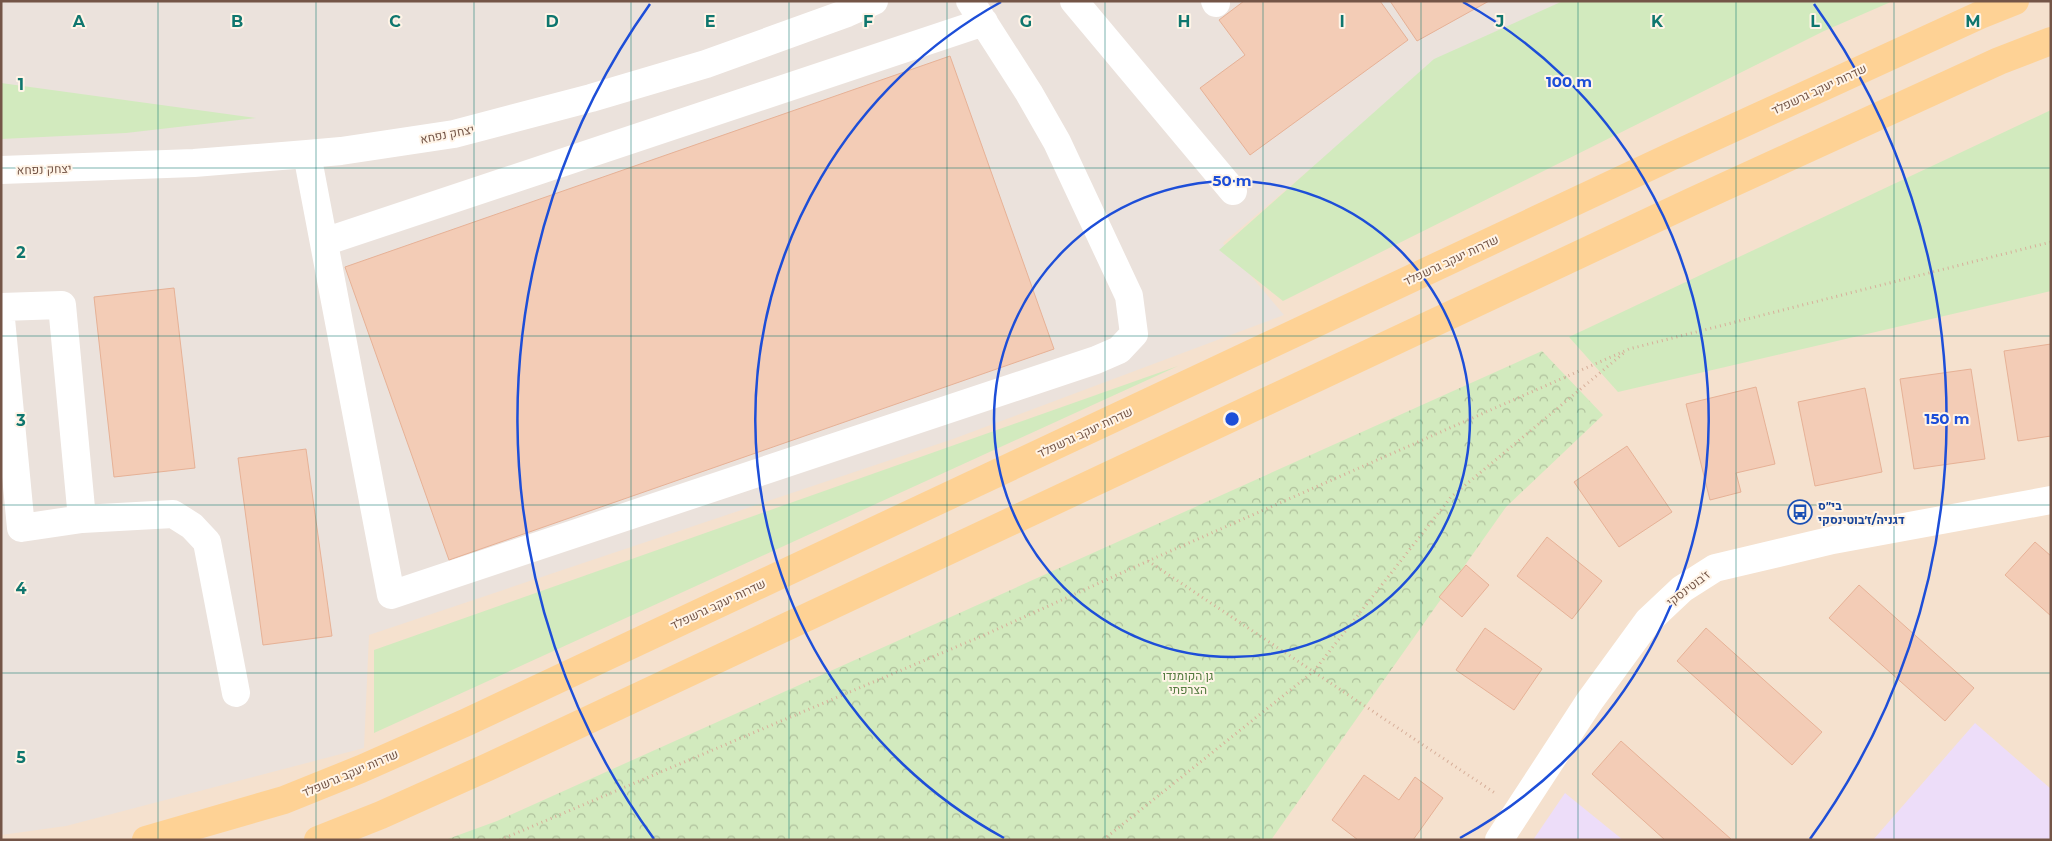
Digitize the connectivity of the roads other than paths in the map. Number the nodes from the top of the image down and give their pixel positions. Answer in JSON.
{"nodes":[{"id":1,"x":874,"y":1,"type":"edge"},
{"id":2,"x":1074,"y":1,"type":"edge"},
{"id":3,"x":2015,"y":1,"type":"edge"},
{"id":4,"x":977,"y":12,"type":"edge"},
{"id":5,"x":2051,"y":40,"type":"edge"},
{"id":6,"x":307,"y":154,"type":"junction"},
{"id":7,"x":1,"y":170,"type":"edge"},
{"id":8,"x":1234,"y":191,"type":"dead end"},
{"id":9,"x":324,"y":242,"type":"junction"},
{"id":10,"x":1,"y":307,"type":"edge"},
{"id":11,"x":1,"y":319,"type":"edge"},
{"id":12,"x":2051,"y":500,"type":"edge"},
{"id":13,"x":82,"y":519,"type":"junction"},
{"id":14,"x":236,"y":693,"type":"dead end"},
{"id":15,"x":146,"y":840,"type":"edge"},
{"id":16,"x":318,"y":840,"type":"edge"},
{"id":17,"x":1499,"y":840,"type":"edge"}],
"edges":[{"from":1,"to":6,"type":"street","name":"יצחק נפחא"},
{"from":2,"to":8,"type":"street"},
{"from":3,"to":15,"type":"main road","name":"שדרות יעקב גרשפלד"},
{"from":4,"to":9,"type":"street"},
{"from":4,"to":9,"type":"street"},
{"from":5,"to":16,"type":"main road"},
{"from":6,"to":7,"type":"street","name":"יצחק נפחא"},
{"from":6,"to":9,"type":"street"},
{"from":10,"to":13,"type":"street"},
{"from":11,"to":13,"type":"street"},
{"from":12,"to":17,"type":"street","name":"ז'בוטינסקי"},
{"from":13,"to":14,"type":"street"}]}
